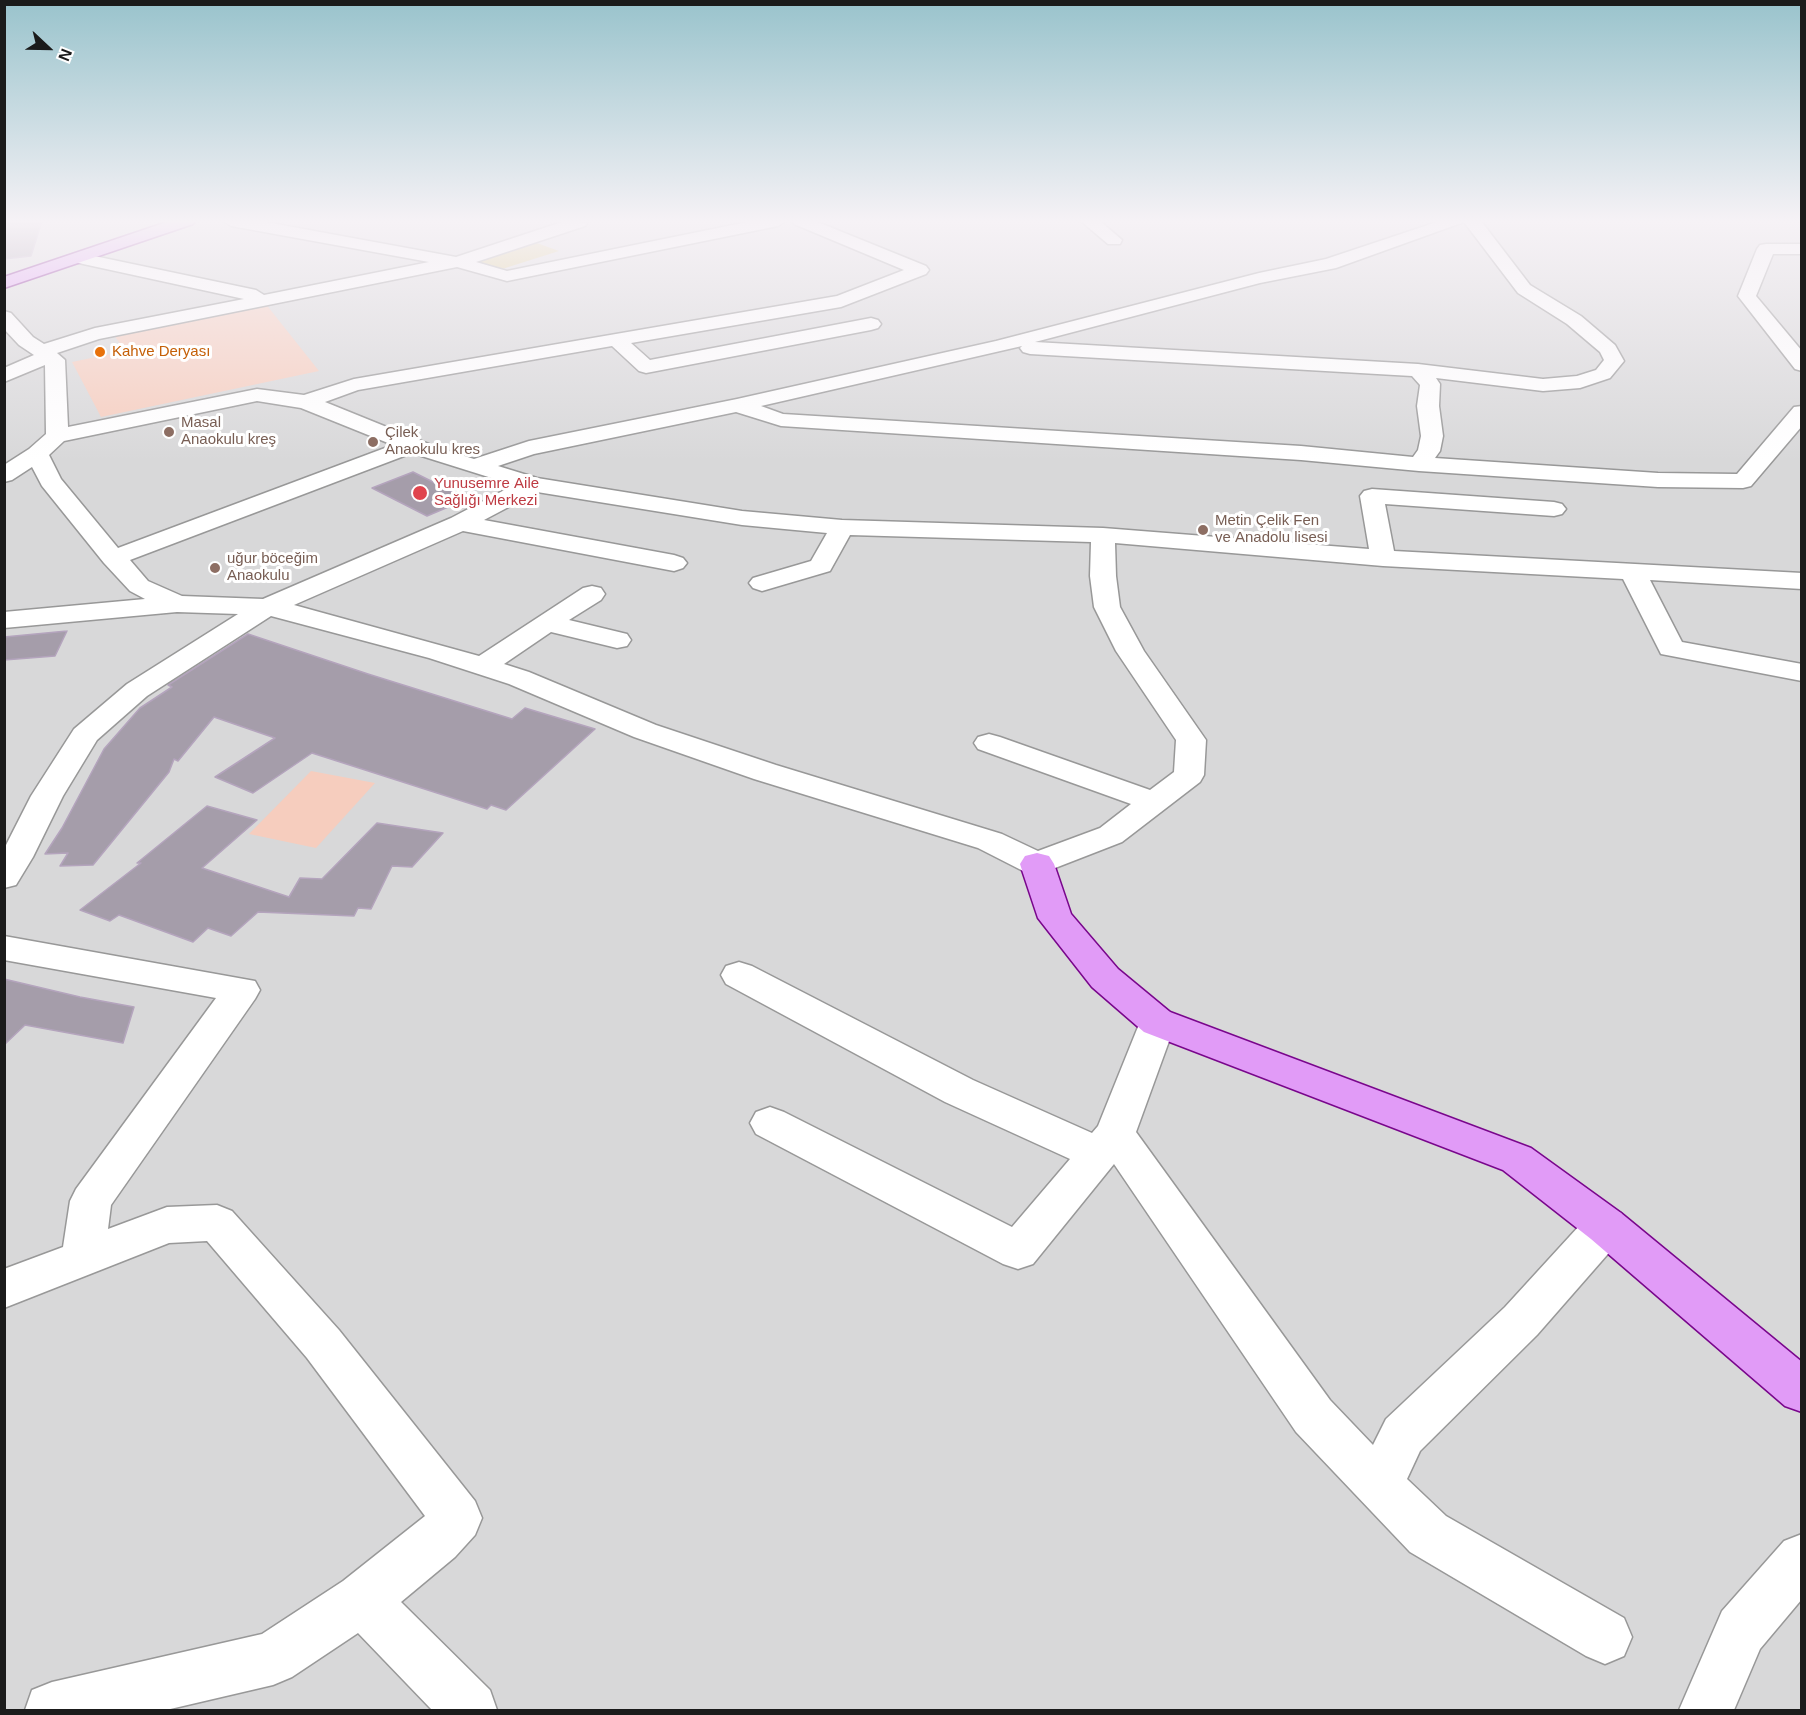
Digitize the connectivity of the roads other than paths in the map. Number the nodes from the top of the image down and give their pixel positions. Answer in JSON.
{"nodes":[{"id":1,"x":260,"y":301,"type":"edge"},
{"id":2,"x":841,"y":301,"type":"edge"},
{"id":3,"x":1171,"y":301,"type":"edge"},
{"id":4,"x":1543,"y":301,"type":"edge"},
{"id":5,"x":1751,"y":301,"type":"edge"},
{"id":6,"x":4,"y":317,"type":"edge"},
{"id":7,"x":871,"y":324,"type":"dead end"},
{"id":8,"x":616,"y":340,"type":"junction"},
{"id":9,"x":777,"y":342,"type":"junction"},
{"id":10,"x":998,"y":346,"type":"junction"},
{"id":11,"x":45,"y":353,"type":"junction"},
{"id":12,"x":794,"y":355,"type":"dead end"},
{"id":13,"x":1802,"y":365,"type":"edge"},
{"id":14,"x":1418,"y":370,"type":"junction"},
{"id":15,"x":4,"y":376,"type":"edge"},
{"id":16,"x":306,"y":402,"type":"junction"},
{"id":17,"x":737,"y":405,"type":"junction"},
{"id":18,"x":1802,"y":412,"type":"edge"},
{"id":19,"x":57,"y":436,"type":"junction"},
{"id":20,"x":414,"y":445,"type":"junction"},
{"id":21,"x":37,"y":454,"type":"junction"},
{"id":22,"x":1387,"y":462,"type":"junction"},
{"id":23,"x":1419,"y":464,"type":"junction"},
{"id":24,"x":474,"y":466,"type":"junction"},
{"id":25,"x":4,"y":475,"type":"edge"},
{"id":26,"x":534,"y":484,"type":"junction"},
{"id":27,"x":1372,"y":496,"type":"junction"},
{"id":28,"x":1554,"y":509,"type":"dead end"},
{"id":29,"x":460,"y":523,"type":"junction"},
{"id":30,"x":842,"y":527,"type":"junction"},
{"id":31,"x":1103,"y":535,"type":"junction"},
{"id":32,"x":113,"y":558,"type":"junction"},
{"id":33,"x":1383,"y":558,"type":"junction"},
{"id":34,"x":674,"y":563,"type":"dead end"},
{"id":35,"x":1633,"y":573,"type":"junction"},
{"id":36,"x":1802,"y":581,"type":"edge"},
{"id":37,"x":762,"y":583,"type":"dead end"},
{"id":38,"x":591,"y":594,"type":"dead end"},
{"id":39,"x":177,"y":604,"type":"junction"},
{"id":40,"x":267,"y":607,"type":"junction"},
{"id":41,"x":547,"y":623,"type":"junction"},
{"id":42,"x":12,"y":626,"type":"edge"},
{"id":43,"x":617,"y":640,"type":"dead end"},
{"id":44,"x":483,"y":666,"type":"junction"},
{"id":45,"x":1802,"y":673,"type":"edge"},
{"id":46,"x":989,"y":742,"type":"dead end"},
{"id":47,"x":1155,"y":802,"type":"junction"},
{"id":48,"x":1037,"y":864,"type":"junction"},
{"id":49,"x":4,"y":877,"type":"edge"},
{"id":50,"x":4,"y":948,"type":"edge"},
{"id":51,"x":739,"y":975,"type":"dead end"},
{"id":52,"x":1157,"y":1022,"type":"junction"},
{"id":53,"x":770,"y":1123,"type":"dead end"},
{"id":54,"x":1106,"y":1144,"type":"junction"},
{"id":55,"x":1606,"y":1226,"type":"junction"},
{"id":56,"x":83,"y":1257,"type":"junction"},
{"id":57,"x":4,"y":1289,"type":"edge"},
{"id":58,"x":1802,"y":1391,"type":"edge"},
{"id":59,"x":1379,"y":1485,"type":"junction"},
{"id":60,"x":1802,"y":1559,"type":"edge"},
{"id":61,"x":362,"y":1600,"type":"junction"},
{"id":62,"x":1605,"y":1637,"type":"dead end"},
{"id":63,"x":52,"y":1710,"type":"edge"},
{"id":64,"x":470,"y":1710,"type":"edge"},
{"id":65,"x":1706,"y":1710,"type":"edge"}],
"edges":[{"from":1,"to":11,"type":"street"},
{"from":2,"to":8,"type":"street"},
{"from":3,"to":10,"type":"street"},
{"from":4,"to":14,"type":"street"},
{"from":5,"to":13,"type":"street"},
{"from":6,"to":11,"type":"street"},
{"from":7,"to":9,"type":"street"},
{"from":8,"to":9,"type":"street"},
{"from":8,"to":16,"type":"street"},
{"from":9,"to":12,"type":"street"},
{"from":10,"to":14,"type":"street"},
{"from":10,"to":17,"type":"street"},
{"from":11,"to":15,"type":"street"},
{"from":11,"to":19,"type":"street"},
{"from":14,"to":23,"type":"street"},
{"from":16,"to":19,"type":"street"},
{"from":16,"to":20,"type":"street"},
{"from":17,"to":22,"type":"street"},
{"from":17,"to":24,"type":"street"},
{"from":18,"to":23,"type":"street"},
{"from":19,"to":21,"type":"street"},
{"from":20,"to":24,"type":"street"},
{"from":20,"to":32,"type":"street"},
{"from":21,"to":25,"type":"street"},
{"from":21,"to":32,"type":"street"},
{"from":22,"to":23,"type":"street"},
{"from":22,"to":27,"type":"street"},
{"from":24,"to":26,"type":"street"},
{"from":26,"to":29,"type":"street"},
{"from":26,"to":30,"type":"street"},
{"from":27,"to":28,"type":"street"},
{"from":27,"to":33,"type":"street"},
{"from":29,"to":34,"type":"street"},
{"from":29,"to":40,"type":"street"},
{"from":30,"to":31,"type":"street"},
{"from":30,"to":37,"type":"street"},
{"from":31,"to":33,"type":"street"},
{"from":31,"to":47,"type":"street"},
{"from":32,"to":39,"type":"street"},
{"from":33,"to":35,"type":"street"},
{"from":35,"to":36,"type":"street"},
{"from":35,"to":45,"type":"street"},
{"from":38,"to":41,"type":"street"},
{"from":39,"to":40,"type":"street"},
{"from":39,"to":42,"type":"street"},
{"from":40,"to":44,"type":"street"},
{"from":40,"to":49,"type":"street"},
{"from":41,"to":43,"type":"street"},
{"from":41,"to":44,"type":"street"},
{"from":44,"to":48,"type":"street"},
{"from":46,"to":47,"type":"street"},
{"from":47,"to":48,"type":"street"},
{"from":48,"to":52,"type":"main road"},
{"from":50,"to":56,"type":"street"},
{"from":51,"to":54,"type":"street"},
{"from":52,"to":54,"type":"street"},
{"from":52,"to":55,"type":"main road"},
{"from":53,"to":54,"type":"street"},
{"from":54,"to":59,"type":"street"},
{"from":55,"to":58,"type":"main road"},
{"from":55,"to":59,"type":"street"},
{"from":56,"to":57,"type":"street"},
{"from":56,"to":61,"type":"street"},
{"from":59,"to":62,"type":"street"},
{"from":60,"to":65,"type":"street"},
{"from":61,"to":63,"type":"street"},
{"from":61,"to":64,"type":"street"}]}
